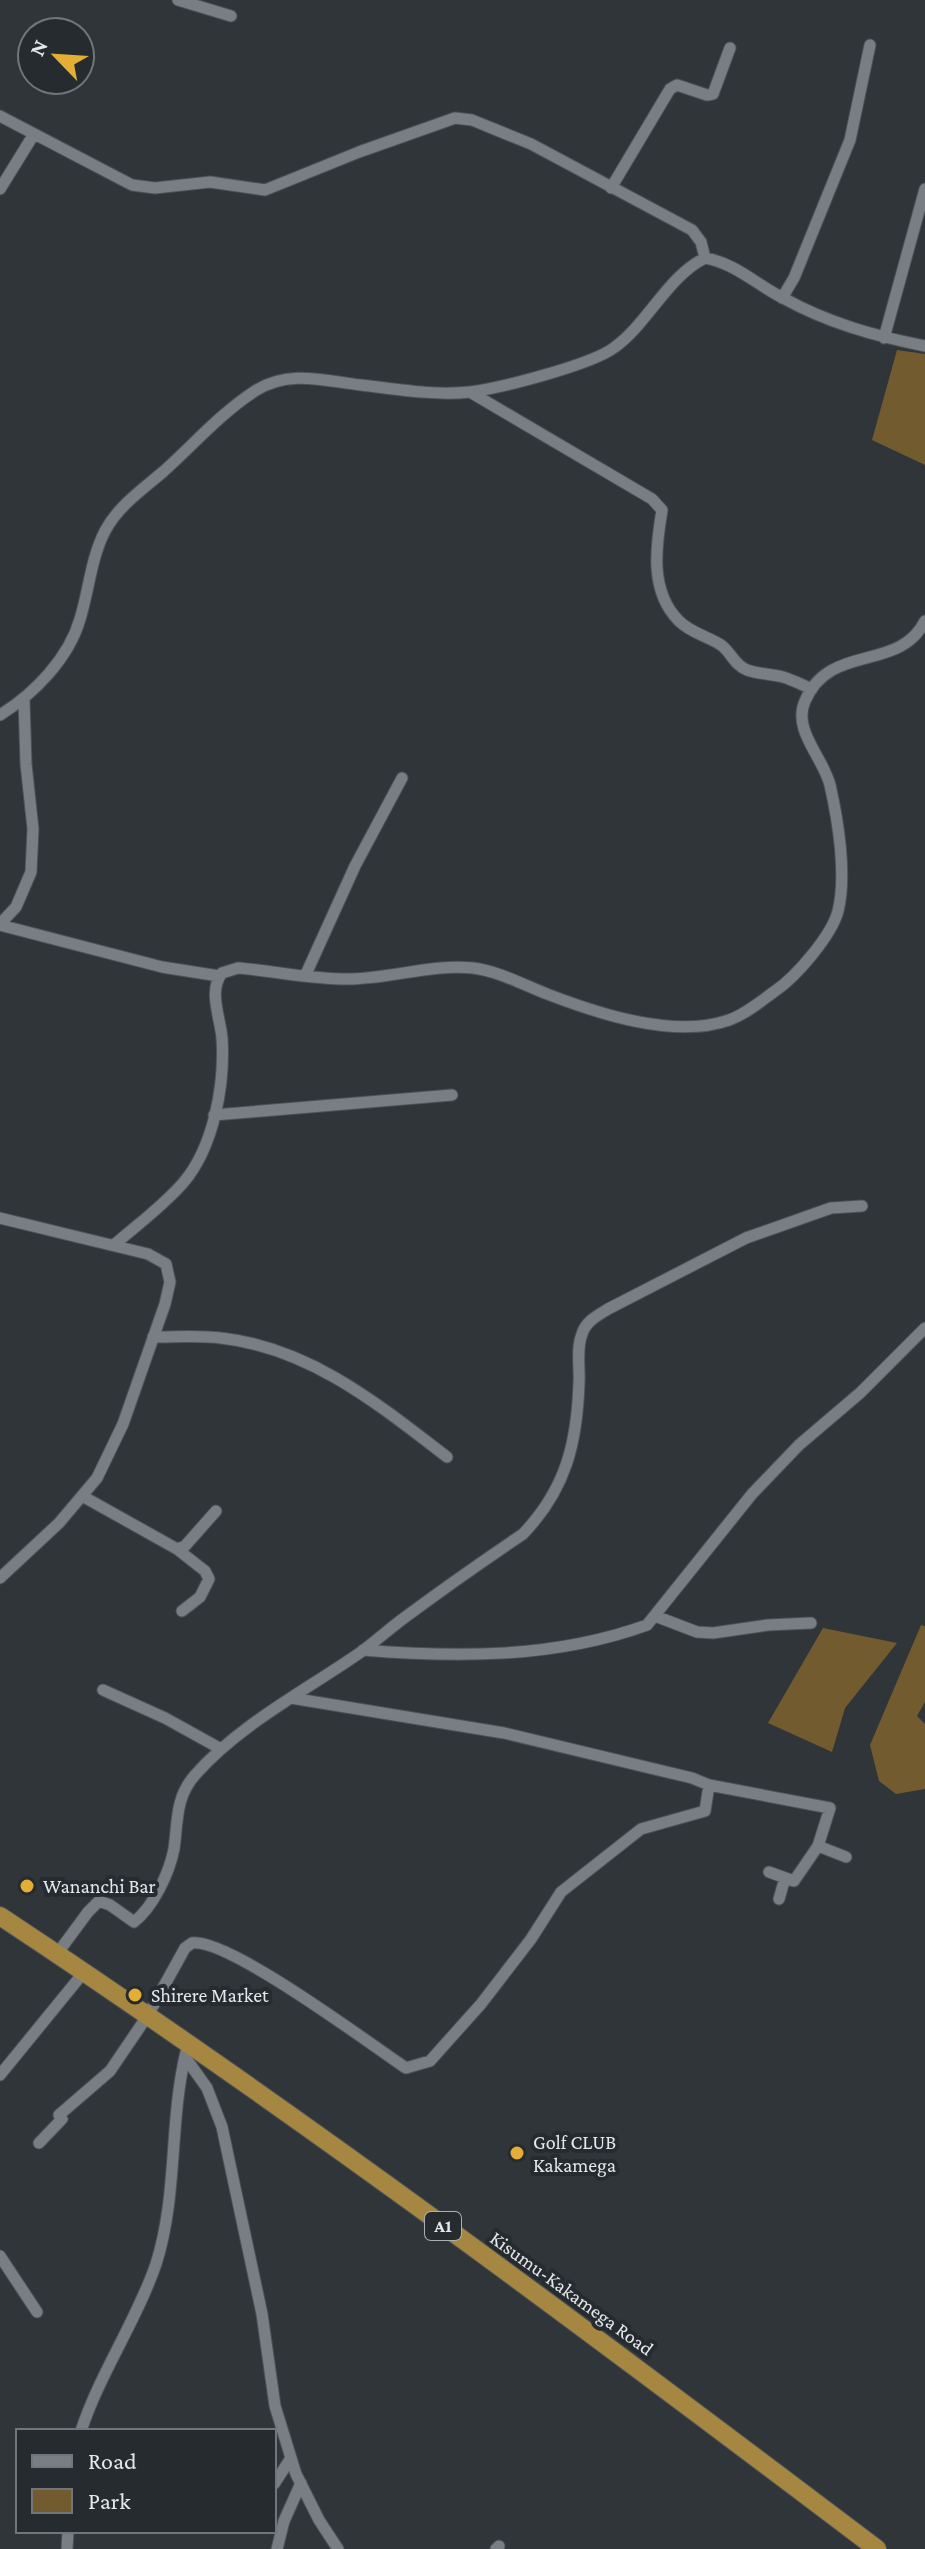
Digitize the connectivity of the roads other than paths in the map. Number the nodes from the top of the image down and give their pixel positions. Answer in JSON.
{"nodes":[{"id":1,"x":178,"y":0,"type":"edge"},
{"id":2,"x":231,"y":16,"type":"dead end"},
{"id":3,"x":870,"y":45,"type":"dead end"},
{"id":4,"x":730,"y":48,"type":"dead end"},
{"id":5,"x":0,"y":116,"type":"edge"},
{"id":6,"x":34,"y":134,"type":"junction"},
{"id":7,"x":611,"y":188,"type":"junction"},
{"id":8,"x":0,"y":189,"type":"edge"},
{"id":9,"x":925,"y":189,"type":"edge"},
{"id":10,"x":705,"y":258,"type":"junction"},
{"id":11,"x":782,"y":298,"type":"junction"},
{"id":12,"x":884,"y":338,"type":"junction"},
{"id":13,"x":925,"y":346,"type":"edge"},
{"id":14,"x":470,"y":392,"type":"junction"},
{"id":15,"x":925,"y":621,"type":"edge"},
{"id":16,"x":812,"y":689,"type":"junction"},
{"id":17,"x":24,"y":700,"type":"junction"},
{"id":18,"x":0,"y":715,"type":"edge"},
{"id":19,"x":402,"y":778,"type":"dead end"},
{"id":20,"x":0,"y":925,"type":"edge"},
{"id":21,"x":306,"y":974,"type":"junction"},
{"id":22,"x":219,"y":976,"type":"junction"},
{"id":23,"x":452,"y":1095,"type":"dead end"},
{"id":24,"x":214,"y":1115,"type":"junction"},
{"id":25,"x":862,"y":1206,"type":"dead end"},
{"id":26,"x":0,"y":1218,"type":"edge"},
{"id":27,"x":114,"y":1245,"type":"junction"},
{"id":28,"x":925,"y":1328,"type":"edge"},
{"id":29,"x":153,"y":1337,"type":"junction"},
{"id":30,"x":447,"y":1457,"type":"dead end"},
{"id":31,"x":84,"y":1497,"type":"junction"},
{"id":32,"x":216,"y":1511,"type":"dead end"},
{"id":33,"x":177,"y":1549,"type":"junction"},
{"id":34,"x":0,"y":1578,"type":"edge"},
{"id":35,"x":182,"y":1611,"type":"dead end"},
{"id":36,"x":655,"y":1616,"type":"junction"},
{"id":37,"x":811,"y":1623,"type":"dead end"},
{"id":38,"x":363,"y":1650,"type":"junction"},
{"id":39,"x":103,"y":1690,"type":"dead end"},
{"id":40,"x":291,"y":1698,"type":"junction"},
{"id":41,"x":221,"y":1749,"type":"junction"},
{"id":42,"x":709,"y":1785,"type":"junction"},
{"id":43,"x":818,"y":1846,"type":"junction"},
{"id":44,"x":846,"y":1857,"type":"dead end"},
{"id":45,"x":769,"y":1872,"type":"dead end"},
{"id":46,"x":785,"y":1878,"type":"junction"},
{"id":47,"x":779,"y":1899,"type":"dead end"},
{"id":48,"x":0,"y":1916,"type":"edge"},
{"id":49,"x":57,"y":1954,"type":"junction"},
{"id":50,"x":84,"y":1972,"type":"junction"},
{"id":51,"x":148,"y":2015,"type":"junction"},
{"id":52,"x":186,"y":2050,"type":"junction"},
{"id":53,"x":0,"y":2075,"type":"edge"},
{"id":54,"x":39,"y":2143,"type":"dead end"},
{"id":55,"x":0,"y":2256,"type":"edge"},
{"id":56,"x":37,"y":2312,"type":"dead end"},
{"id":57,"x":82,"y":2429,"type":"edge"},
{"id":58,"x":291,"y":2458,"type":"junction"},
{"id":59,"x":276,"y":2481,"type":"edge"},
{"id":60,"x":301,"y":2483,"type":"junction"},
{"id":61,"x":277,"y":2549,"type":"edge"},
{"id":62,"x":338,"y":2549,"type":"edge"},
{"id":63,"x":877,"y":2549,"type":"edge"}],
"edges":[{"from":1,"to":2,"type":"street"},
{"from":3,"to":11,"type":"street"},
{"from":4,"to":7,"type":"street"},
{"from":5,"to":6,"type":"street"},
{"from":6,"to":7,"type":"street"},
{"from":6,"to":8,"type":"street"},
{"from":7,"to":10,"type":"street"},
{"from":9,"to":12,"type":"street"},
{"from":10,"to":11,"type":"street"},
{"from":10,"to":14,"type":"street"},
{"from":11,"to":12,"type":"street"},
{"from":12,"to":13,"type":"street"},
{"from":14,"to":16,"type":"street"},
{"from":14,"to":17,"type":"street"},
{"from":15,"to":16,"type":"street"},
{"from":16,"to":21,"type":"street"},
{"from":17,"to":18,"type":"street"},
{"from":17,"to":20,"type":"street"},
{"from":19,"to":21,"type":"street"},
{"from":20,"to":22,"type":"street"},
{"from":21,"to":22,"type":"street"},
{"from":22,"to":24,"type":"street"},
{"from":23,"to":24,"type":"street"},
{"from":24,"to":27,"type":"street"},
{"from":25,"to":38,"type":"street"},
{"from":26,"to":27,"type":"street"},
{"from":27,"to":29,"type":"street"},
{"from":28,"to":36,"type":"street"},
{"from":29,"to":30,"type":"street"},
{"from":29,"to":31,"type":"street"},
{"from":31,"to":33,"type":"street"},
{"from":31,"to":34,"type":"street"},
{"from":32,"to":33,"type":"street"},
{"from":33,"to":35,"type":"street"},
{"from":36,"to":37,"type":"street"},
{"from":36,"to":38,"type":"street"},
{"from":38,"to":40,"type":"street"},
{"from":39,"to":41,"type":"street"},
{"from":40,"to":41,"type":"street"},
{"from":40,"to":42,"type":"street"},
{"from":41,"to":49,"type":"street"},
{"from":42,"to":43,"type":"street"},
{"from":42,"to":51,"type":"street"},
{"from":43,"to":44,"type":"street"},
{"from":43,"to":46,"type":"street"},
{"from":45,"to":46,"type":"street"},
{"from":46,"to":47,"type":"street"},
{"from":48,"to":49,"type":"highway","name":"Kisumu-Kakamega Road","number":"A1"},
{"from":49,"to":50,"type":"highway","name":"Kisumu-Kakamega Road","number":"A1"},
{"from":50,"to":51,"type":"highway","name":"Kisumu-Kakamega Road","number":"A1"},
{"from":50,"to":53,"type":"street"},
{"from":51,"to":52,"type":"highway","name":"Kisumu-Kakamega Road","number":"A1"},
{"from":51,"to":54,"type":"street"},
{"from":52,"to":57,"type":"street"},
{"from":52,"to":58,"type":"street"},
{"from":52,"to":63,"type":"highway","name":"Kisumu-Kakamega Road","number":"A1"},
{"from":55,"to":56,"type":"street"},
{"from":58,"to":59,"type":"street"},
{"from":58,"to":60,"type":"street"},
{"from":60,"to":61,"type":"street"},
{"from":60,"to":62,"type":"street"}]}
